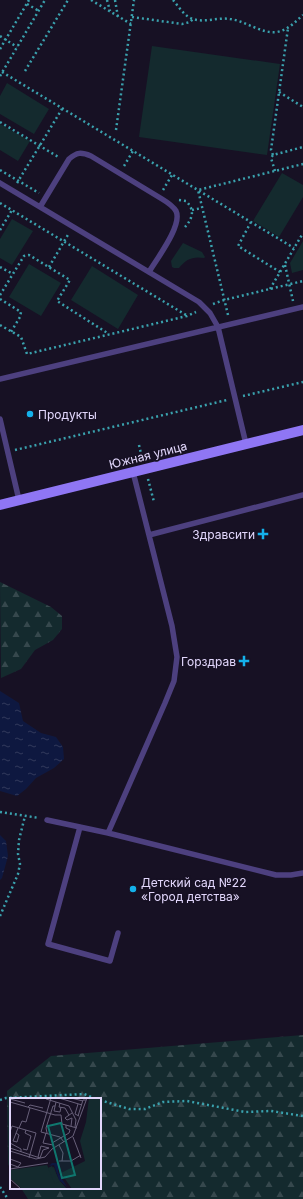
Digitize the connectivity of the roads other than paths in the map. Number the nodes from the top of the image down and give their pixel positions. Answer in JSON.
{"nodes":[{"id":1,"x":0,"y":183,"type":"edge"},
{"id":2,"x":40,"y":207,"type":"junction"},
{"id":3,"x":149,"y":272,"type":"junction"},
{"id":4,"x":303,"y":307,"type":"edge"},
{"id":5,"x":218,"y":327,"type":"junction"},
{"id":6,"x":0,"y":379,"type":"edge"},
{"id":7,"x":0,"y":419,"type":"edge"},
{"id":8,"x":1,"y":428,"type":"edge"},
{"id":9,"x":303,"y":430,"type":"edge"},
{"id":10,"x":246,"y":444,"type":"junction"},
{"id":11,"x":133,"y":472,"type":"junction"},
{"id":12,"x":303,"y":495,"type":"edge"},
{"id":13,"x":19,"y":500,"type":"junction"},
{"id":14,"x":0,"y":505,"type":"edge"},
{"id":15,"x":149,"y":535,"type":"junction"},
{"id":16,"x":47,"y":820,"type":"road end"},
{"id":17,"x":80,"y":827,"type":"junction"},
{"id":18,"x":108,"y":833,"type":"junction"},
{"id":19,"x":303,"y":873,"type":"edge"},
{"id":20,"x":118,"y":933,"type":"dead end"}],
"edges":[{"from":1,"to":2,"type":"lane"},
{"from":2,"to":3,"type":"lane"},
{"from":2,"to":3,"type":"lane"},
{"from":3,"to":5,"type":"lane"},
{"from":4,"to":5,"type":"lane"},
{"from":5,"to":6,"type":"lane"},
{"from":5,"to":10,"type":"lane"},
{"from":7,"to":8,"type":"lane"},
{"from":8,"to":13,"type":"lane"},
{"from":9,"to":10,"type":"street","name":"Южная улица"},
{"from":10,"to":11,"type":"street","name":"Южная улица"},
{"from":11,"to":13,"type":"street","name":"Южная улица"},
{"from":11,"to":15,"type":"lane"},
{"from":12,"to":15,"type":"lane"},
{"from":13,"to":14,"type":"street","name":"Южная улица"},
{"from":15,"to":18,"type":"lane"},
{"from":16,"to":17,"type":"lane"},
{"from":17,"to":18,"type":"lane"},
{"from":17,"to":20,"type":"lane"},
{"from":18,"to":19,"type":"lane"}]}
